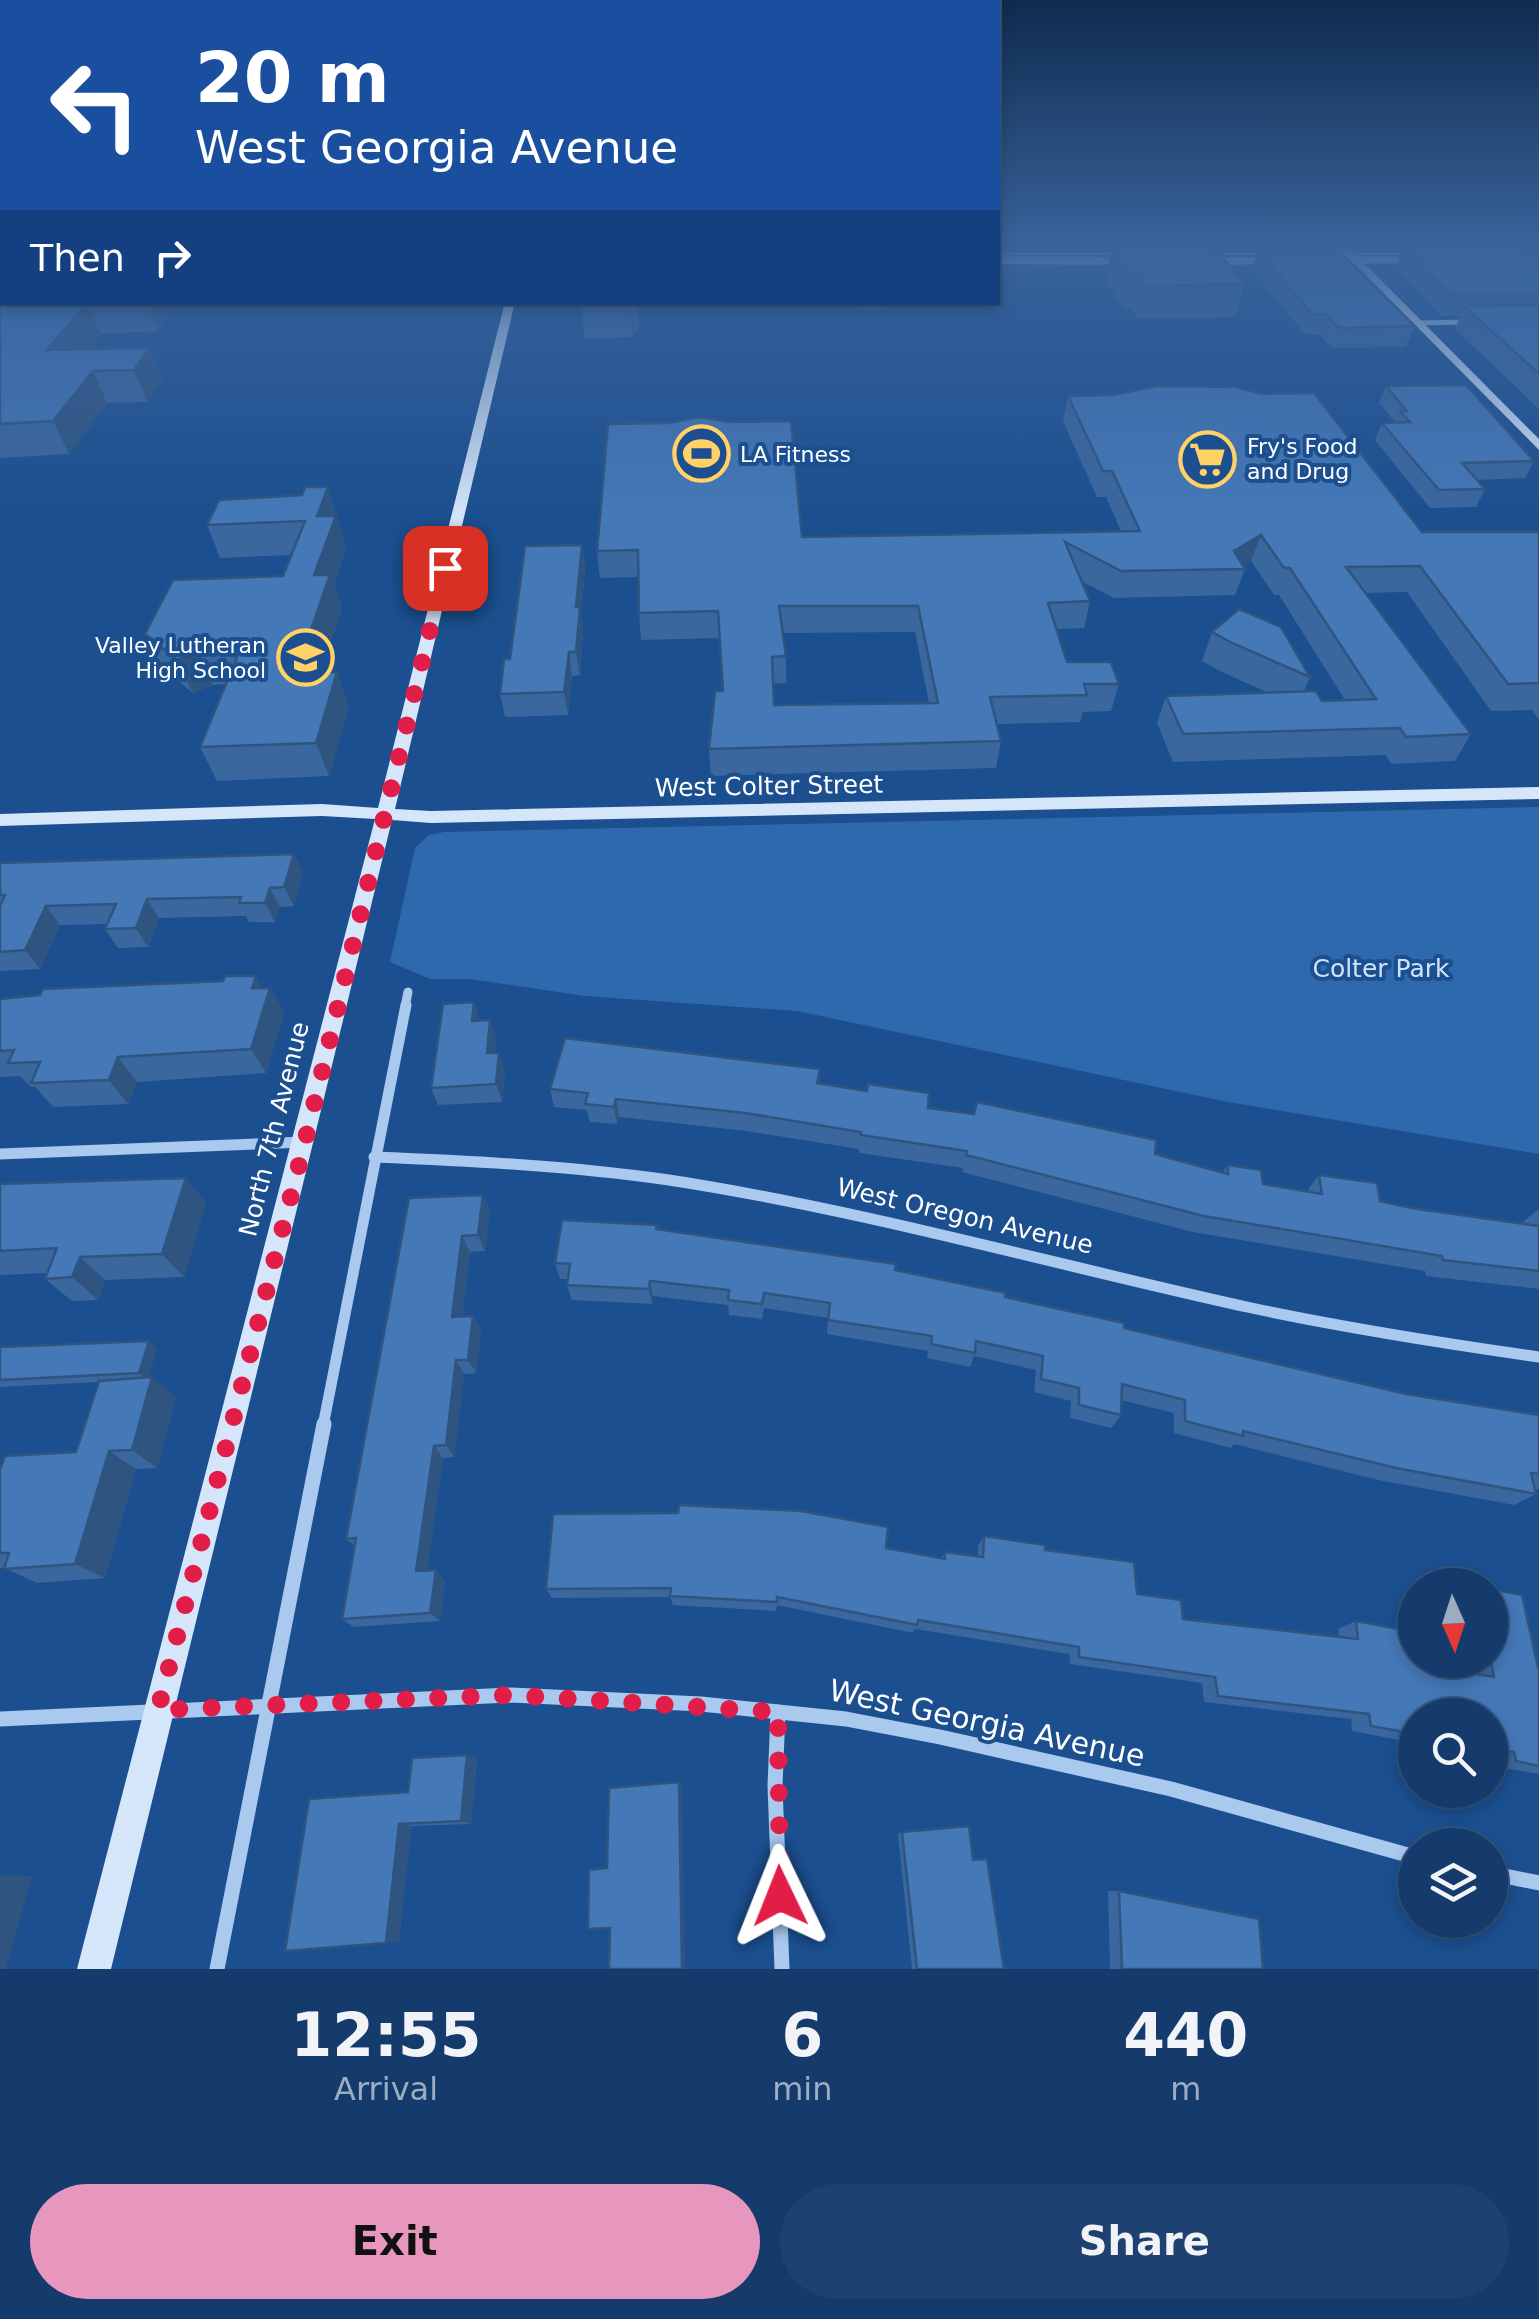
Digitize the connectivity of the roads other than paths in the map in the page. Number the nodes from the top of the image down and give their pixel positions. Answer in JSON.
{"nodes":[{"id":1,"x":502,"y":334,"type":"edge"},
{"id":2,"x":1427,"y":334,"type":"edge"},
{"id":3,"x":1539,"y":446,"type":"edge"},
{"id":4,"x":1539,"y":793,"type":"edge"},
{"id":5,"x":385,"y":814,"type":"junction"},
{"id":6,"x":0,"y":820,"type":"edge"},
{"id":7,"x":408,"y":992,"type":"dead end"},
{"id":8,"x":305,"y":1142,"type":"junction"},
{"id":9,"x":0,"y":1154,"type":"edge"},
{"id":10,"x":374,"y":1157,"type":"junction"},
{"id":11,"x":1539,"y":1357,"type":"edge"},
{"id":12,"x":270,"y":1705,"type":"junction"},
{"id":13,"x":158,"y":1710,"type":"junction"},
{"id":14,"x":778,"y":1712,"type":"junction"},
{"id":15,"x":0,"y":1718,"type":"edge"},
{"id":16,"x":1398,"y":1853,"type":"edge"},
{"id":17,"x":1508,"y":1877,"type":"edge"},
{"id":18,"x":1539,"y":1883,"type":"edge"},
{"id":19,"x":94,"y":1969,"type":"edge"},
{"id":20,"x":217,"y":1969,"type":"edge"},
{"id":21,"x":782,"y":1969,"type":"edge"}],
"edges":[{"from":1,"to":5,"type":"street","name":"North 7th Avenue"},
{"from":2,"to":3,"type":"street"},
{"from":4,"to":5,"type":"street","name":"West Colter Street"},
{"from":5,"to":6,"type":"street","name":"West Colter Street"},
{"from":5,"to":8,"type":"street","name":"North 7th Avenue"},
{"from":7,"to":10,"type":"street"},
{"from":8,"to":9,"type":"street"},
{"from":8,"to":13,"type":"street","name":"North 7th Avenue"},
{"from":10,"to":11,"type":"street","name":"West Oregon Avenue"},
{"from":10,"to":12,"type":"street"},
{"from":12,"to":13,"type":"street","name":"West Georgia Avenue"},
{"from":12,"to":14,"type":"street","name":"West Georgia Avenue"},
{"from":12,"to":20,"type":"street"},
{"from":13,"to":15,"type":"street","name":"West Georgia Avenue"},
{"from":13,"to":19,"type":"street","name":"North 7th Avenue"},
{"from":14,"to":16,"type":"street","name":"West Georgia Avenue"},
{"from":14,"to":21,"type":"street"},
{"from":17,"to":18,"type":"street"}]}
